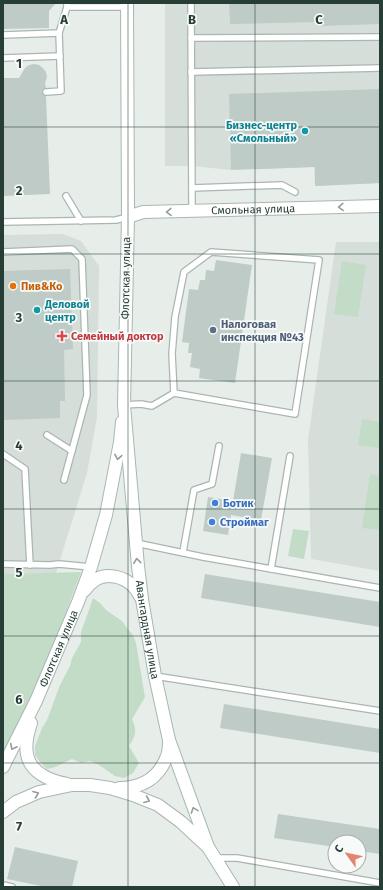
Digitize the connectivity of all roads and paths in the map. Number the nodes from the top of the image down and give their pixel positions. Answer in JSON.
{"nodes":[{"id":1,"x":191,"y":3,"type":"edge"},
{"id":2,"x":67,"y":5,"type":"edge"},
{"id":3,"x":126,"y":5,"type":"edge"},
{"id":4,"x":58,"y":33,"type":"junction"},
{"id":5,"x":3,"y":35,"type":"edge"},
{"id":6,"x":380,"y":37,"type":"edge"},
{"id":7,"x":191,"y":38,"type":"junction"},
{"id":8,"x":60,"y":56,"type":"junction"},
{"id":9,"x":3,"y":58,"type":"edge"},
{"id":10,"x":380,"y":68,"type":"edge"},
{"id":11,"x":191,"y":72,"type":"junction"},
{"id":12,"x":46,"y":92,"type":"dead end"},
{"id":13,"x":192,"y":188,"type":"junction"},
{"id":14,"x":295,"y":192,"type":"dead end"},
{"id":15,"x":66,"y":196,"type":"dead end"},
{"id":16,"x":380,"y":206,"type":"edge"},
{"id":17,"x":192,"y":211,"type":"junction"},
{"id":18,"x":128,"y":216,"type":"junction"},
{"id":19,"x":81,"y":221,"type":"junction"},
{"id":20,"x":3,"y":222,"type":"edge"},
{"id":21,"x":3,"y":252,"type":"edge"},
{"id":22,"x":174,"y":393,"type":"junction"},
{"id":23,"x":124,"y":405,"type":"junction"},
{"id":24,"x":47,"y":434,"type":"dead end"},
{"id":25,"x":219,"y":446,"type":"dead end"},
{"id":26,"x":72,"y":451,"type":"junction"},
{"id":27,"x":3,"y":454,"type":"edge"},
{"id":28,"x":290,"y":456,"type":"dead end"},
{"id":29,"x":64,"y":480,"type":"dead end"},
{"id":30,"x":136,"y":543,"type":"junction"},
{"id":31,"x":183,"y":552,"type":"junction"},
{"id":32,"x":3,"y":564,"type":"edge"},
{"id":33,"x":30,"y":565,"type":"junction"},
{"id":34,"x":91,"y":567,"type":"junction"},
{"id":35,"x":271,"y":569,"type":"junction"},
{"id":36,"x":380,"y":588,"type":"edge"},
{"id":37,"x":81,"y":595,"type":"junction"},
{"id":38,"x":142,"y":599,"type":"junction"},
{"id":39,"x":155,"y":676,"type":"junction"},
{"id":40,"x":36,"y":701,"type":"junction"},
{"id":41,"x":380,"y":711,"type":"edge"},
{"id":42,"x":169,"y":740,"type":"junction"},
{"id":43,"x":3,"y":767,"type":"edge"},
{"id":44,"x":72,"y":785,"type":"junction"},
{"id":45,"x":110,"y":788,"type":"junction"},
{"id":46,"x":3,"y":812,"type":"edge"},
{"id":47,"x":208,"y":847,"type":"junction"},
{"id":48,"x":215,"y":858,"type":"junction"},
{"id":49,"x":380,"y":883,"type":"edge"},
{"id":50,"x":3,"y":885,"type":"edge"},
{"id":51,"x":12,"y":887,"type":"edge"},
{"id":52,"x":233,"y":887,"type":"edge"}],
"edges":[{"from":1,"to":7,"type":"lane"},
{"from":2,"to":3,"type":"lane"},
{"from":2,"to":4,"type":"lane"},
{"from":3,"to":18,"type":"street","name":"Флотская улица"},
{"from":4,"to":5,"type":"lane"},
{"from":4,"to":8,"type":"lane"},
{"from":6,"to":7,"type":"lane"},
{"from":7,"to":11,"type":"lane"},
{"from":8,"to":9,"type":"lane"},
{"from":8,"to":12,"type":"lane"},
{"from":10,"to":11,"type":"lane"},
{"from":11,"to":13,"type":"lane"},
{"from":13,"to":14,"type":"lane"},
{"from":13,"to":17,"type":"lane"},
{"from":15,"to":19,"type":"lane"},
{"from":16,"to":17,"type":"street","name":"Смольная улица","one_way":true},
{"from":17,"to":18,"type":"street","name":"Смольная улица","one_way":true},
{"from":18,"to":19,"type":"lane"},
{"from":18,"to":23,"type":"street","name":"Флотская улица"},
{"from":19,"to":20,"type":"lane"},
{"from":21,"to":26,"type":"lane"},
{"from":22,"to":22,"type":"lane"},
{"from":22,"to":23,"type":"lane"},
{"from":23,"to":30,"type":"street","name":"Авангардная улица"},
{"from":23,"to":34,"type":"street","name":"Флотская улица","one_way":true},
{"from":24,"to":26,"type":"lane"},
{"from":25,"to":31,"type":"lane"},
{"from":26,"to":29,"type":"lane"},
{"from":27,"to":33,"type":"lane"},
{"from":28,"to":35,"type":"lane"},
{"from":30,"to":31,"type":"lane"},
{"from":38,"to":30,"type":"street","name":"Авангардная улица","one_way":true},
{"from":31,"to":35,"type":"lane"},
{"from":32,"to":33,"type":"lane"},
{"from":33,"to":34,"type":"lane"},
{"from":34,"to":37,"type":"street","name":"Флотская улица"},
{"from":35,"to":36,"type":"lane"},
{"from":37,"to":38,"type":"street","name":"Флотская улица"},
{"from":37,"to":40,"type":"street","name":"Флотская улица"},
{"from":38,"to":39,"type":"street","name":"Авангардная улица"},
{"from":39,"to":41,"type":"lane"},
{"from":39,"to":42,"type":"street","name":"Авангардная улица"},
{"from":40,"to":43,"type":"street","name":"Флотская улица","one_way":true},
{"from":40,"to":44,"type":"street","name":"Флотская улица"},
{"from":42,"to":45,"type":"street"},
{"from":47,"to":42,"type":"street","name":"Авангардная улица","one_way":true},
{"from":44,"to":45,"type":"street","name":"Авангардная улица"},
{"from":46,"to":44,"type":"street","name":"Авангардная улица","one_way":true},
{"from":45,"to":47,"type":"street","name":"Авангардная улица","one_way":true},
{"from":47,"to":48,"type":"street","name":"Авангардная улица"},
{"from":48,"to":49,"type":"lane"},
{"from":48,"to":52,"type":"street","name":"Авангардная улица"},
{"from":50,"to":51,"type":"lane"}]}
